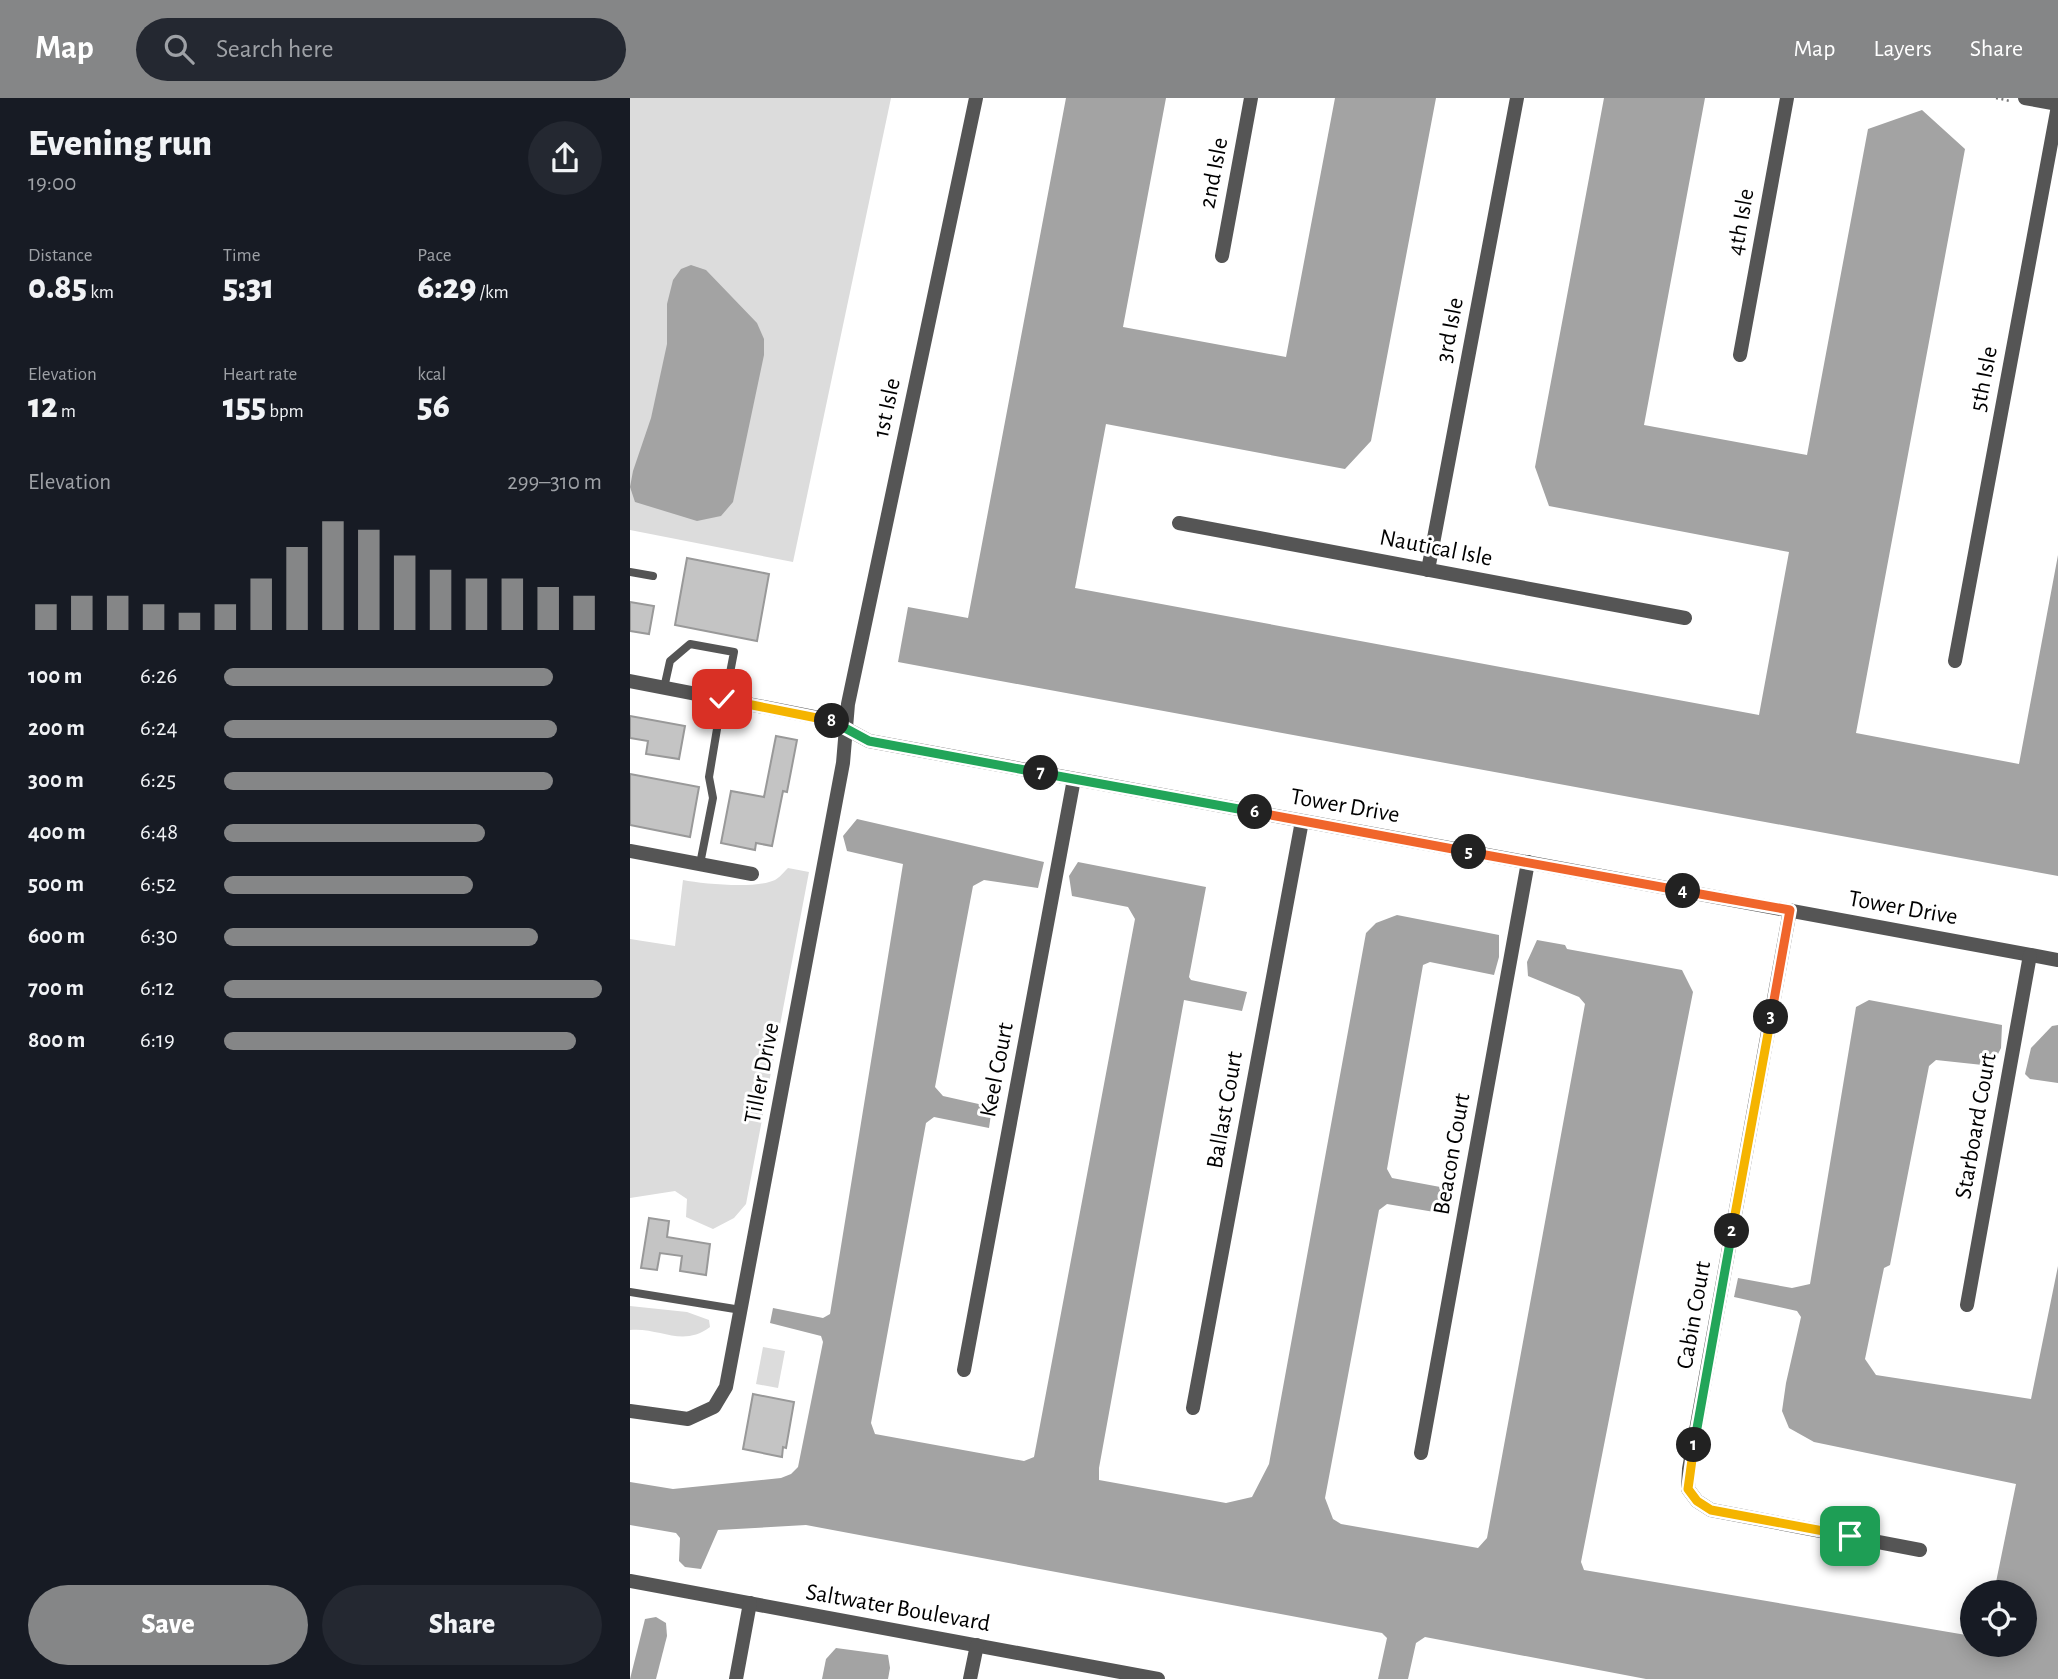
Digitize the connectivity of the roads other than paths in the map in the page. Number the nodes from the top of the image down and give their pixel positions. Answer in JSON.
{"nodes":[{"id":1,"x":975,"y":98,"type":"edge"},
{"id":2,"x":1251,"y":98,"type":"edge"},
{"id":3,"x":1517,"y":98,"type":"edge"},
{"id":4,"x":1787,"y":98,"type":"edge"},
{"id":5,"x":2025,"y":98,"type":"edge"},
{"id":6,"x":2058,"y":105,"type":"edge"},
{"id":7,"x":1222,"y":256,"type":"dead end"},
{"id":8,"x":1740,"y":355,"type":"dead end"},
{"id":9,"x":1179,"y":523,"type":"dead end"},
{"id":10,"x":1428,"y":570,"type":"junction"},
{"id":11,"x":630,"y":572,"type":"edge"},
{"id":12,"x":653,"y":576,"type":"dead end"},
{"id":13,"x":1685,"y":618,"type":"dead end"},
{"id":14,"x":1955,"y":661,"type":"dead end"},
{"id":15,"x":630,"y":681,"type":"edge"},
{"id":16,"x":664,"y":688,"type":"junction"},
{"id":17,"x":724,"y":699,"type":"junction"},
{"id":18,"x":846,"y":729,"type":"junction"},
{"id":19,"x":1074,"y":779,"type":"junction"},
{"id":20,"x":1302,"y":821,"type":"junction"},
{"id":21,"x":630,"y":851,"type":"edge"},
{"id":22,"x":1528,"y":862,"type":"junction"},
{"id":23,"x":701,"y":864,"type":"junction"},
{"id":24,"x":752,"y":874,"type":"dead end"},
{"id":25,"x":1790,"y":910,"type":"junction"},
{"id":26,"x":2030,"y":955,"type":"junction"},
{"id":27,"x":2058,"y":960,"type":"edge"},
{"id":28,"x":630,"y":1292,"type":"edge"},
{"id":29,"x":1967,"y":1305,"type":"dead end"},
{"id":30,"x":741,"y":1310,"type":"junction"},
{"id":31,"x":964,"y":1370,"type":"dead end"},
{"id":32,"x":1194,"y":1408,"type":"dead end"},
{"id":33,"x":630,"y":1411,"type":"edge"},
{"id":34,"x":1420,"y":1453,"type":"dead end"},
{"id":35,"x":1920,"y":1550,"type":"dead end"},
{"id":36,"x":630,"y":1581,"type":"edge"},
{"id":37,"x":750,"y":1603,"type":"junction"},
{"id":38,"x":977,"y":1645,"type":"junction"},
{"id":39,"x":736,"y":1679,"type":"edge"},
{"id":40,"x":970,"y":1679,"type":"edge"},
{"id":41,"x":1158,"y":1679,"type":"edge"}],
"edges":[{"from":1,"to":18,"type":"street","name":"1st Isle"},
{"from":2,"to":7,"type":"street","name":"2nd Isle"},
{"from":3,"to":10,"type":"street","name":"3rd Isle"},
{"from":4,"to":8,"type":"street","name":"4th Isle"},
{"from":5,"to":6,"type":"street"},
{"from":6,"to":14,"type":"street","name":"5th Isle"},
{"from":9,"to":10,"type":"street","name":"Nautical Isle"},
{"from":10,"to":13,"type":"street","name":"Nautical Isle"},
{"from":11,"to":12,"type":"lane"},
{"from":15,"to":16,"type":"street","name":"Tower Drive"},
{"from":16,"to":17,"type":"street","name":"Tower Drive"},
{"from":16,"to":17,"type":"lane"},
{"from":17,"to":18,"type":"street","name":"Tower Drive"},
{"from":17,"to":23,"type":"lane"},
{"from":18,"to":19,"type":"street","name":"Tower Drive"},
{"from":18,"to":30,"type":"street","name":"Tiller Drive"},
{"from":19,"to":20,"type":"street","name":"Tower Drive"},
{"from":19,"to":31,"type":"street","name":"Keel Court"},
{"from":20,"to":22,"type":"street","name":"Tower Drive"},
{"from":20,"to":32,"type":"street","name":"Ballast Court"},
{"from":21,"to":23,"type":"street"},
{"from":22,"to":25,"type":"street","name":"Tower Drive"},
{"from":22,"to":34,"type":"street","name":"Beacon Court"},
{"from":23,"to":24,"type":"street"},
{"from":25,"to":26,"type":"street","name":"Tower Drive"},
{"from":25,"to":35,"type":"street","name":"Cabin Court"},
{"from":26,"to":27,"type":"street","name":"Tower Drive"},
{"from":26,"to":29,"type":"street","name":"Starboard Court"},
{"from":28,"to":30,"type":"lane"},
{"from":30,"to":33,"type":"street","name":"Tiller Drive"},
{"from":36,"to":37,"type":"street","name":"Saltwater Boulevard"},
{"from":37,"to":38,"type":"street","name":"Saltwater Boulevard"},
{"from":37,"to":39,"type":"street"},
{"from":38,"to":40,"type":"street"},
{"from":38,"to":41,"type":"street","name":"Saltwater Boulevard"}]}
